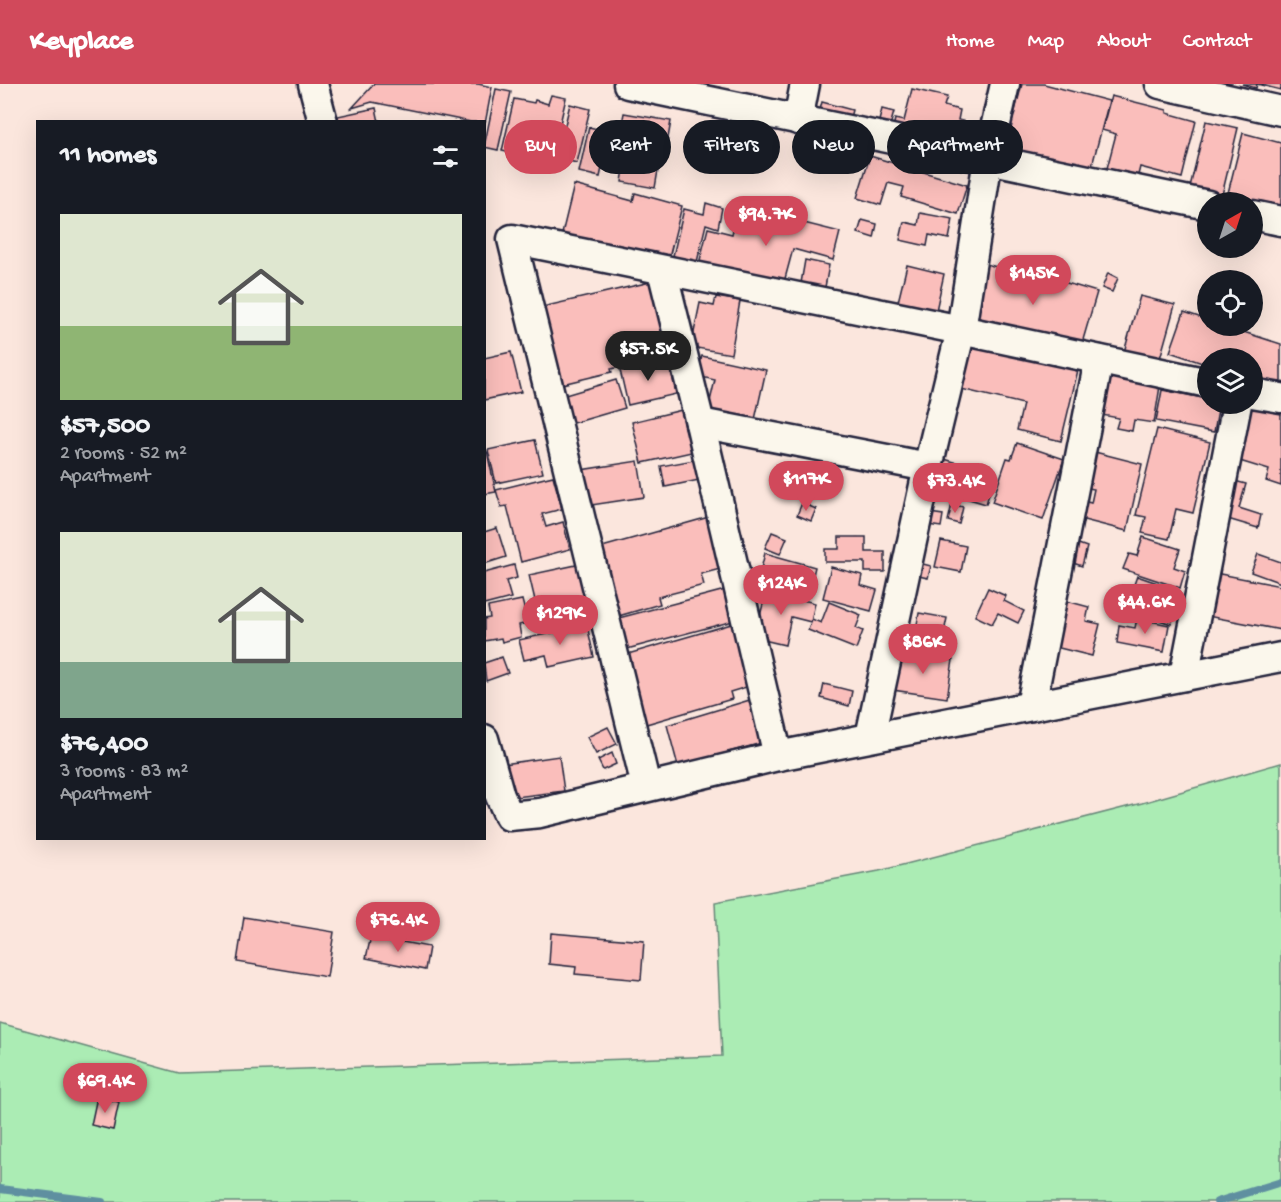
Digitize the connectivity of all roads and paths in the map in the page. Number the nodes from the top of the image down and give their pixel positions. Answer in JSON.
{"nodes":[{"id":1,"x":313,"y":84,"type":"edge"},
{"id":2,"x":628,"y":84,"type":"edge"},
{"id":3,"x":805,"y":84,"type":"edge"},
{"id":4,"x":1005,"y":84,"type":"edge"},
{"id":5,"x":1160,"y":84,"type":"edge"},
{"id":6,"x":1281,"y":111,"type":"edge"},
{"id":7,"x":322,"y":120,"type":"edge"},
{"id":8,"x":798,"y":120,"type":"joint"},
{"id":9,"x":997,"y":120,"type":"edge"},
{"id":10,"x":1023,"y":166,"type":"edge"},
{"id":11,"x":986,"y":174,"type":"edge"},
{"id":12,"x":1197,"y":203,"type":"edge"},
{"id":13,"x":1263,"y":217,"type":"edge"},
{"id":14,"x":1281,"y":221,"type":"edge"},
{"id":15,"x":662,"y":270,"type":"junction"},
{"id":16,"x":961,"y":330,"type":"junction"},
{"id":17,"x":1099,"y":360,"type":"junction"},
{"id":18,"x":1197,"y":381,"type":"edge"},
{"id":19,"x":1263,"y":395,"type":"edge"},
{"id":20,"x":1281,"y":398,"type":"edge"},
{"id":21,"x":1235,"y":414,"type":"edge"},
{"id":22,"x":700,"y":423,"type":"junction"},
{"id":23,"x":928,"y":467,"type":"junction"},
{"id":24,"x":1281,"y":657,"type":"edge"},
{"id":25,"x":1184,"y":676,"type":"junction"},
{"id":26,"x":1030,"y":706,"type":"junction"},
{"id":27,"x":870,"y":737,"type":"junction"},
{"id":28,"x":486,"y":746,"type":"edge"},
{"id":29,"x":778,"y":756,"type":"junction"},
{"id":30,"x":646,"y":786,"type":"junction"}],
"edges":[{"from":1,"to":7,"type":"street"},
{"from":2,"to":8,"type":"street"},
{"from":3,"to":8,"type":"street"},
{"from":4,"to":9,"type":"street"},
{"from":5,"to":6,"type":"street"},
{"from":10,"to":12,"type":"street"},
{"from":11,"to":16,"type":"street"},
{"from":13,"to":14,"type":"street"},
{"from":15,"to":16,"type":"street"},
{"from":15,"to":22,"type":"street"},
{"from":15,"to":30,"type":"street"},
{"from":16,"to":17,"type":"street"},
{"from":16,"to":23,"type":"street"},
{"from":17,"to":18,"type":"street"},
{"from":17,"to":26,"type":"street"},
{"from":19,"to":20,"type":"street"},
{"from":21,"to":25,"type":"street"},
{"from":22,"to":23,"type":"street"},
{"from":22,"to":29,"type":"street"},
{"from":23,"to":27,"type":"street"},
{"from":24,"to":25,"type":"street"},
{"from":25,"to":26,"type":"street"},
{"from":26,"to":27,"type":"street"},
{"from":27,"to":29,"type":"street"},
{"from":28,"to":30,"type":"street"},
{"from":29,"to":30,"type":"street"}]}
